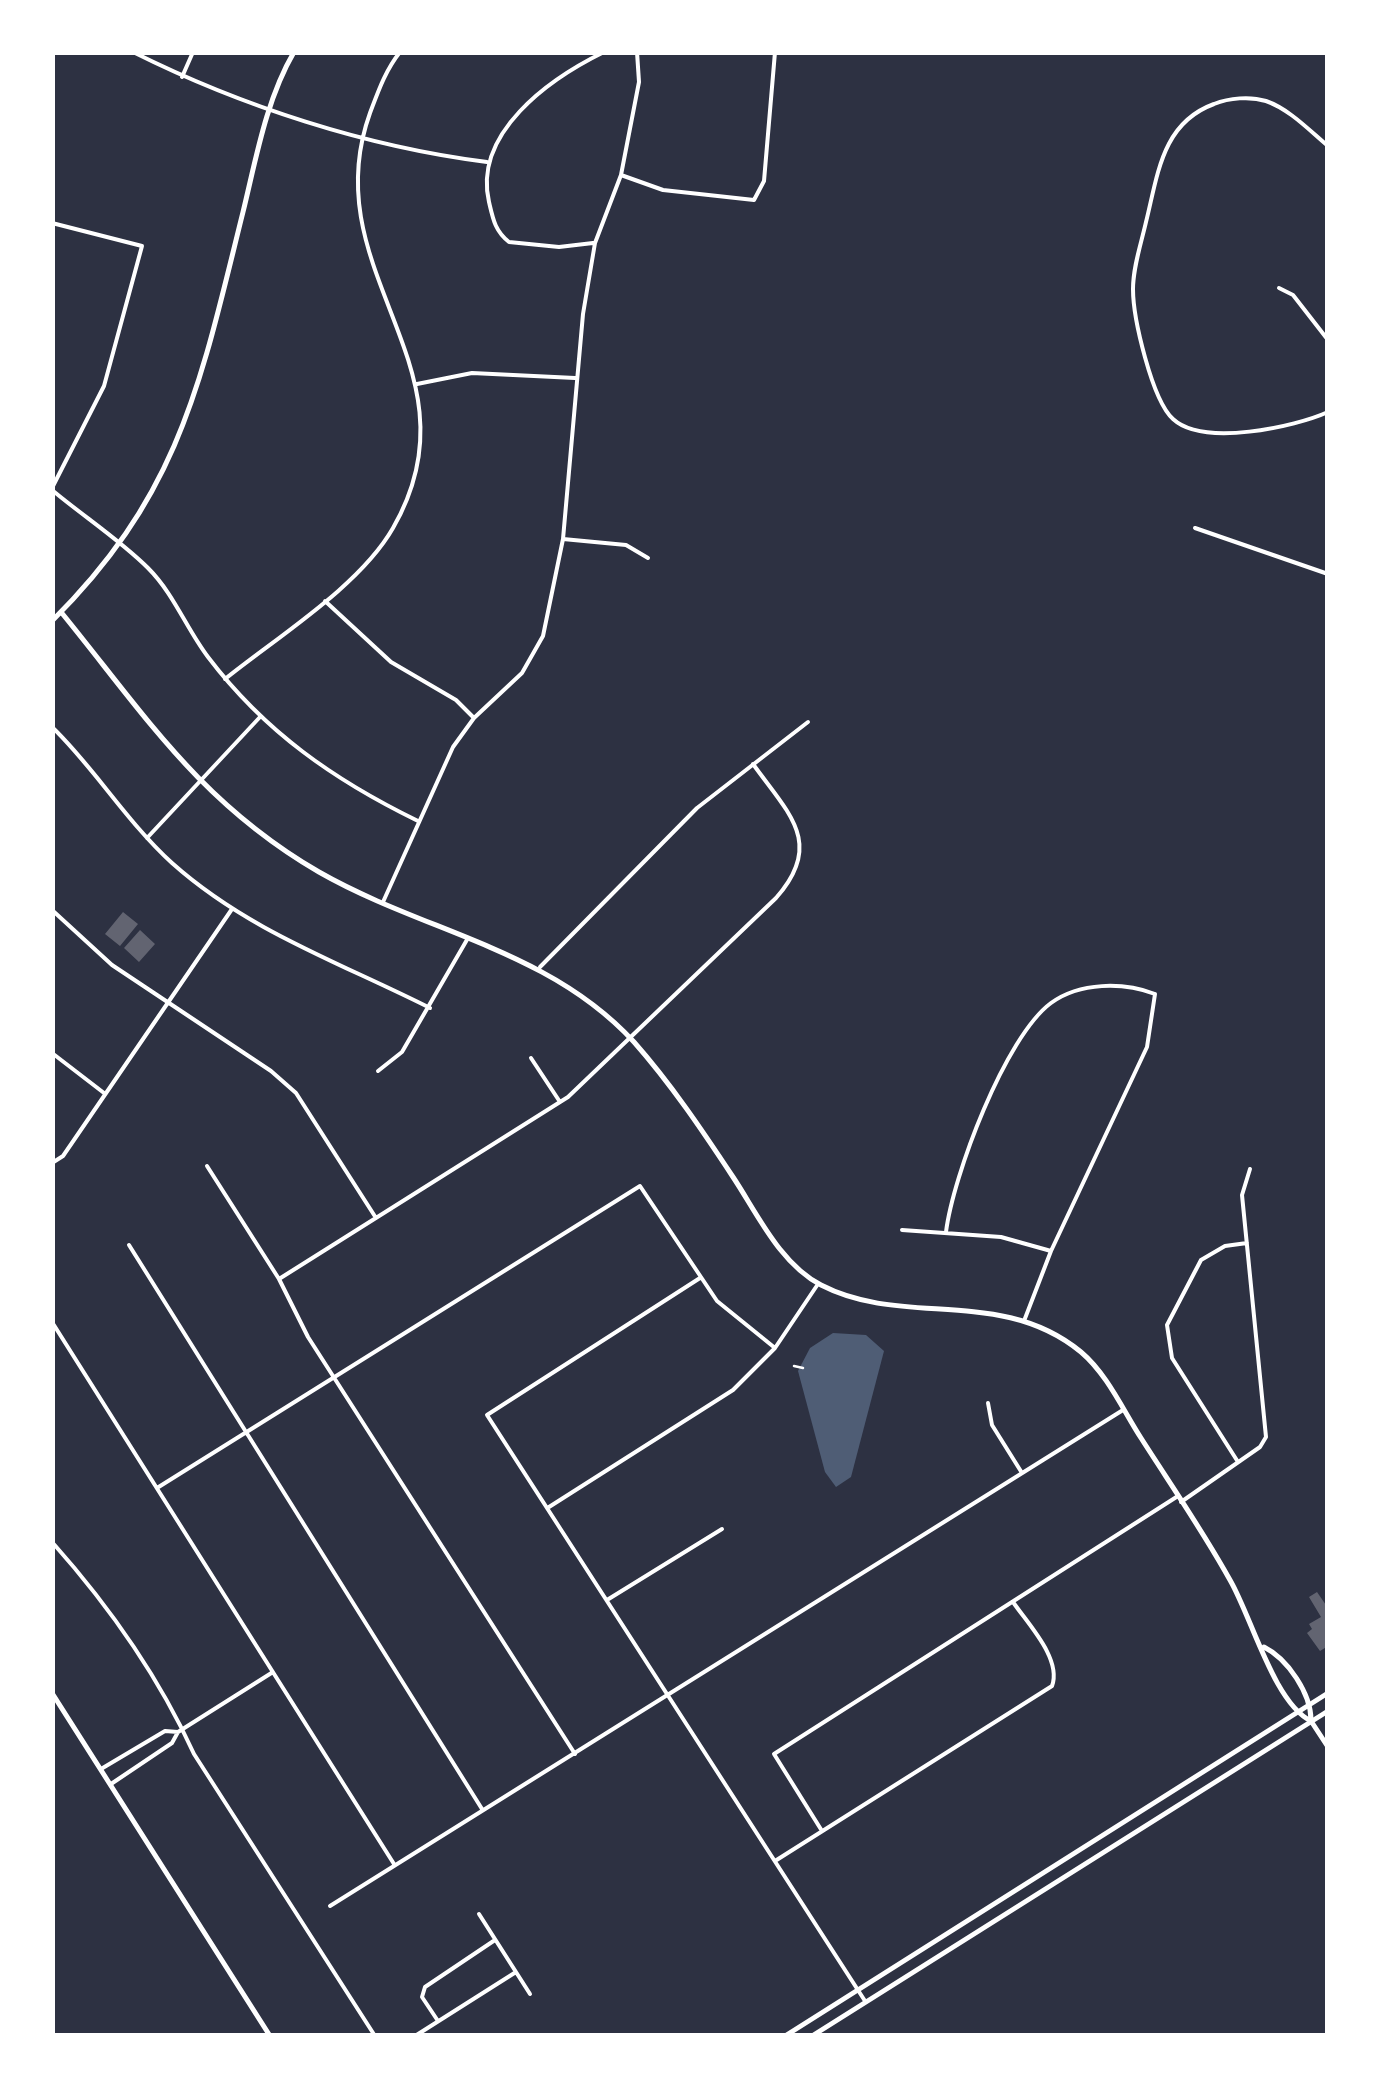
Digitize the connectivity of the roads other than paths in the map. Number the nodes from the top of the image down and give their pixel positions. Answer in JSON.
{"nodes":[{"id":1,"x":133,"y":52,"type":"edge"},
{"id":2,"x":192,"y":52,"type":"edge"},
{"id":3,"x":294,"y":52,"type":"edge"},
{"id":4,"x":400,"y":52,"type":"edge"},
{"id":5,"x":604,"y":52,"type":"edge"},
{"id":6,"x":637,"y":52,"type":"edge"},
{"id":7,"x":775,"y":52,"type":"edge"},
{"id":8,"x":182,"y":77,"type":"junction"},
{"id":9,"x":270,"y":108,"type":"junction"},
{"id":10,"x":362,"y":136,"type":"junction"},
{"id":11,"x":1328,"y":146,"type":"edge"},
{"id":12,"x":487,"y":162,"type":"junction"},
{"id":13,"x":621,"y":175,"type":"junction"},
{"id":14,"x":52,"y":224,"type":"edge"},
{"id":15,"x":595,"y":242,"type":"junction"},
{"id":16,"x":1278,"y":288,"type":"dead end"},
{"id":17,"x":1328,"y":340,"type":"edge"},
{"id":18,"x":576,"y":378,"type":"junction"},
{"id":19,"x":418,"y":384,"type":"junction"},
{"id":20,"x":1328,"y":412,"type":"edge"},
{"id":21,"x":52,"y":489,"type":"edge"},
{"id":22,"x":1195,"y":528,"type":"dead end"},
{"id":23,"x":563,"y":539,"type":"junction"},
{"id":24,"x":120,"y":546,"type":"junction"},
{"id":25,"x":648,"y":558,"type":"dead end"},
{"id":26,"x":1328,"y":574,"type":"edge"},
{"id":27,"x":324,"y":600,"type":"junction"},
{"id":28,"x":60,"y":612,"type":"junction"},
{"id":29,"x":52,"y":620,"type":"edge"},
{"id":30,"x":224,"y":679,"type":"junction"},
{"id":31,"x":260,"y":717,"type":"junction"},
{"id":32,"x":474,"y":718,"type":"junction"},
{"id":33,"x":808,"y":722,"type":"dead end"},
{"id":34,"x":53,"y":727,"type":"edge"},
{"id":35,"x":753,"y":764,"type":"junction"},
{"id":36,"x":199,"y":782,"type":"junction"},
{"id":37,"x":418,"y":821,"type":"junction"},
{"id":38,"x":147,"y":838,"type":"junction"},
{"id":39,"x":384,"y":902,"type":"junction"},
{"id":40,"x":232,"y":909,"type":"junction"},
{"id":41,"x":52,"y":910,"type":"edge"},
{"id":42,"x":468,"y":938,"type":"junction"},
{"id":43,"x":540,"y":967,"type":"junction"},
{"id":44,"x":1164,"y":990,"type":"dead end"},
{"id":45,"x":1155,"y":994,"type":"junction"},
{"id":46,"x":167,"y":1006,"type":"junction"},
{"id":47,"x":430,"y":1008,"type":"junction"},
{"id":48,"x":631,"y":1039,"type":"junction"},
{"id":49,"x":52,"y":1053,"type":"edge"},
{"id":50,"x":531,"y":1058,"type":"dead end"},
{"id":51,"x":378,"y":1071,"type":"dead end"},
{"id":52,"x":106,"y":1094,"type":"junction"},
{"id":53,"x":560,"y":1102,"type":"junction"},
{"id":54,"x":52,"y":1163,"type":"edge"},
{"id":55,"x":207,"y":1166,"type":"dead end"},
{"id":56,"x":1250,"y":1169,"type":"dead end"},
{"id":57,"x":376,"y":1218,"type":"junction"},
{"id":58,"x":902,"y":1230,"type":"dead end"},
{"id":59,"x":946,"y":1232,"type":"junction"},
{"id":60,"x":1247,"y":1243,"type":"junction"},
{"id":61,"x":129,"y":1245,"type":"dead end"},
{"id":62,"x":1051,"y":1251,"type":"junction"},
{"id":63,"x":700,"y":1278,"type":"junction"},
{"id":64,"x":280,"y":1279,"type":"junction"},
{"id":65,"x":818,"y":1284,"type":"junction"},
{"id":66,"x":1024,"y":1321,"type":"junction"},
{"id":67,"x":52,"y":1322,"type":"edge"},
{"id":68,"x":775,"y":1348,"type":"junction"},
{"id":69,"x":334,"y":1376,"type":"junction"},
{"id":70,"x":988,"y":1403,"type":"dead end"},
{"id":71,"x":1123,"y":1410,"type":"junction"},
{"id":72,"x":245,"y":1432,"type":"junction"},
{"id":73,"x":1238,"y":1463,"type":"junction"},
{"id":74,"x":1022,"y":1473,"type":"junction"},
{"id":75,"x":158,"y":1488,"type":"junction"},
{"id":76,"x":1180,"y":1499,"type":"junction"},
{"id":77,"x":548,"y":1508,"type":"junction"},
{"id":78,"x":722,"y":1529,"type":"dead end"},
{"id":79,"x":52,"y":1542,"type":"edge"},
{"id":80,"x":607,"y":1600,"type":"junction"},
{"id":81,"x":1013,"y":1602,"type":"junction"},
{"id":82,"x":1264,"y":1647,"type":"junction"},
{"id":83,"x":273,"y":1672,"type":"junction"},
{"id":84,"x":52,"y":1693,"type":"edge"},
{"id":85,"x":1328,"y":1693,"type":"edge"},
{"id":86,"x":668,"y":1694,"type":"junction"},
{"id":87,"x":1311,"y":1704,"type":"junction"},
{"id":88,"x":1328,"y":1711,"type":"edge"},
{"id":89,"x":1296,"y":1714,"type":"junction"},
{"id":90,"x":1311,"y":1722,"type":"junction"},
{"id":91,"x":185,"y":1727,"type":"junction"},
{"id":92,"x":178,"y":1732,"type":"junction"},
{"id":93,"x":1328,"y":1747,"type":"edge"},
{"id":94,"x":574,"y":1754,"type":"junction"},
{"id":95,"x":101,"y":1769,"type":"junction"},
{"id":96,"x":111,"y":1784,"type":"junction"},
{"id":97,"x":483,"y":1811,"type":"junction"},
{"id":98,"x":822,"y":1831,"type":"junction"},
{"id":99,"x":775,"y":1861,"type":"junction"},
{"id":100,"x":395,"y":1865,"type":"junction"},
{"id":101,"x":330,"y":1906,"type":"dead end"},
{"id":102,"x":479,"y":1914,"type":"dead end"},
{"id":103,"x":496,"y":1940,"type":"junction"},
{"id":104,"x":516,"y":1972,"type":"junction"},
{"id":105,"x":857,"y":1990,"type":"junction"},
{"id":106,"x":530,"y":1994,"type":"dead end"},
{"id":107,"x":865,"y":2002,"type":"junction"},
{"id":108,"x":438,"y":2021,"type":"junction"},
{"id":109,"x":270,"y":2036,"type":"edge"},
{"id":110,"x":375,"y":2036,"type":"edge"},
{"id":111,"x":415,"y":2036,"type":"edge"},
{"id":112,"x":784,"y":2036,"type":"edge"},
{"id":113,"x":812,"y":2036,"type":"edge"}],
"edges":[{"from":1,"to":8,"type":"street"},
{"from":2,"to":8,"type":"street"},
{"from":3,"to":9,"type":"street"},
{"from":4,"to":10,"type":"street"},
{"from":5,"to":12,"type":"street"},
{"from":6,"to":13,"type":"street"},
{"from":7,"to":13,"type":"street"},
{"from":8,"to":9,"type":"street"},
{"from":9,"to":10,"type":"street"},
{"from":9,"to":24,"type":"street"},
{"from":10,"to":12,"type":"street"},
{"from":10,"to":19,"type":"street"},
{"from":11,"to":20,"type":"street"},
{"from":12,"to":15,"type":"street"},
{"from":13,"to":15,"type":"street"},
{"from":14,"to":21,"type":"street"},
{"from":15,"to":18,"type":"street"},
{"from":16,"to":17,"type":"street"},
{"from":18,"to":19,"type":"street"},
{"from":18,"to":23,"type":"street"},
{"from":19,"to":27,"type":"street"},
{"from":21,"to":24,"type":"street"},
{"from":22,"to":26,"type":"street"},
{"from":23,"to":25,"type":"street"},
{"from":23,"to":32,"type":"street"},
{"from":24,"to":28,"type":"street"},
{"from":24,"to":30,"type":"street"},
{"from":27,"to":30,"type":"street"},
{"from":27,"to":32,"type":"street"},
{"from":28,"to":29,"type":"street"},
{"from":28,"to":36,"type":"street"},
{"from":30,"to":31,"type":"street"},
{"from":31,"to":36,"type":"street"},
{"from":31,"to":37,"type":"street"},
{"from":32,"to":37,"type":"street"},
{"from":33,"to":35,"type":"street"},
{"from":34,"to":38,"type":"street"},
{"from":35,"to":43,"type":"street"},
{"from":35,"to":48,"type":"street"},
{"from":36,"to":38,"type":"street"},
{"from":36,"to":39,"type":"street"},
{"from":37,"to":39,"type":"street"},
{"from":38,"to":40,"type":"street"},
{"from":39,"to":42,"type":"street"},
{"from":40,"to":46,"type":"street"},
{"from":40,"to":47,"type":"street"},
{"from":41,"to":46,"type":"street"},
{"from":42,"to":43,"type":"street"},
{"from":42,"to":47,"type":"street"},
{"from":43,"to":48,"type":"street"},
{"from":44,"to":45,"type":"street"},
{"from":45,"to":59,"type":"street"},
{"from":45,"to":62,"type":"street"},
{"from":46,"to":52,"type":"street"},
{"from":46,"to":57,"type":"street"},
{"from":47,"to":51,"type":"street"},
{"from":48,"to":53,"type":"street"},
{"from":48,"to":65,"type":"street"},
{"from":49,"to":52,"type":"street"},
{"from":50,"to":53,"type":"street"},
{"from":52,"to":54,"type":"street"},
{"from":53,"to":57,"type":"street"},
{"from":55,"to":64,"type":"street"},
{"from":56,"to":60,"type":"street"},
{"from":57,"to":64,"type":"street"},
{"from":58,"to":59,"type":"street"},
{"from":59,"to":62,"type":"street"},
{"from":60,"to":73,"type":"street"},
{"from":60,"to":73,"type":"street"},
{"from":61,"to":72,"type":"street"},
{"from":62,"to":66,"type":"street"},
{"from":63,"to":68,"type":"street"},
{"from":63,"to":69,"type":"street"},
{"from":63,"to":77,"type":"street"},
{"from":64,"to":69,"type":"street"},
{"from":65,"to":66,"type":"street"},
{"from":65,"to":68,"type":"street"},
{"from":66,"to":71,"type":"street"},
{"from":67,"to":75,"type":"street"},
{"from":68,"to":77,"type":"street"},
{"from":69,"to":72,"type":"street"},
{"from":69,"to":94,"type":"street"},
{"from":70,"to":74,"type":"street"},
{"from":71,"to":74,"type":"street"},
{"from":71,"to":76,"type":"street"},
{"from":72,"to":75,"type":"street"},
{"from":72,"to":97,"type":"street"},
{"from":73,"to":76,"type":"street"},
{"from":74,"to":86,"type":"street"},
{"from":75,"to":83,"type":"street"},
{"from":76,"to":81,"type":"street"},
{"from":76,"to":82,"type":"street"},
{"from":77,"to":80,"type":"street"},
{"from":78,"to":80,"type":"street"},
{"from":79,"to":91,"type":"street"},
{"from":80,"to":86,"type":"street"},
{"from":81,"to":98,"type":"street"},
{"from":81,"to":98,"type":"street"},
{"from":82,"to":87,"type":"street"},
{"from":82,"to":89,"type":"street"},
{"from":83,"to":91,"type":"street"},
{"from":83,"to":100,"type":"street"},
{"from":84,"to":95,"type":"street"},
{"from":85,"to":87,"type":"street"},
{"from":86,"to":94,"type":"street"},
{"from":86,"to":99,"type":"street"},
{"from":87,"to":89,"type":"street"},
{"from":87,"to":90,"type":"street"},
{"from":88,"to":90,"type":"street"},
{"from":89,"to":90,"type":"street"},
{"from":89,"to":105,"type":"street"},
{"from":90,"to":93,"type":"street"},
{"from":90,"to":107,"type":"street"},
{"from":91,"to":92,"type":"street"},
{"from":91,"to":110,"type":"street"},
{"from":92,"to":95,"type":"street"},
{"from":92,"to":96,"type":"street"},
{"from":94,"to":97,"type":"street"},
{"from":95,"to":96,"type":"street"},
{"from":96,"to":109,"type":"street"},
{"from":97,"to":100,"type":"street"},
{"from":98,"to":99,"type":"street"},
{"from":99,"to":105,"type":"street"},
{"from":100,"to":101,"type":"street"},
{"from":102,"to":103,"type":"street"},
{"from":103,"to":104,"type":"street"},
{"from":103,"to":108,"type":"street"},
{"from":104,"to":106,"type":"street"},
{"from":104,"to":108,"type":"street"},
{"from":105,"to":107,"type":"street"},
{"from":105,"to":112,"type":"street"},
{"from":107,"to":113,"type":"street"},
{"from":108,"to":111,"type":"street"}]}
